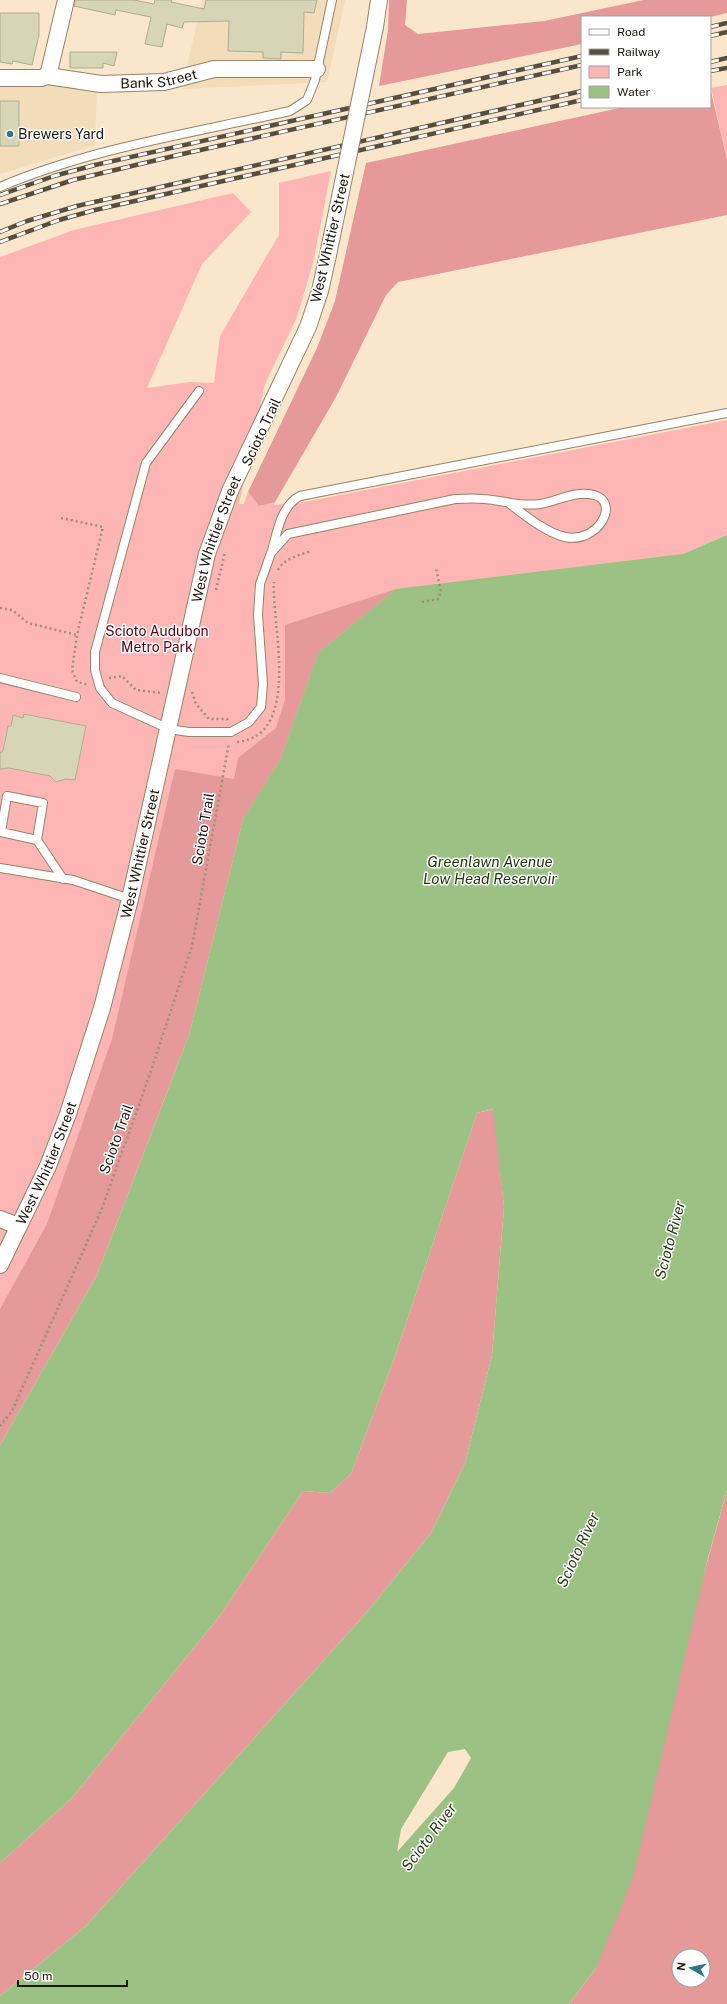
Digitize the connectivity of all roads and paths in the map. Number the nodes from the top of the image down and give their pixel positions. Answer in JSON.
{"nodes":[{"id":1,"x":66,"y":0,"type":"edge"},
{"id":2,"x":332,"y":0,"type":"edge"},
{"id":3,"x":379,"y":0,"type":"edge"},
{"id":4,"x":317,"y":69,"type":"junction"},
{"id":5,"x":48,"y":76,"type":"junction"},
{"id":6,"x":0,"y":78,"type":"edge"},
{"id":7,"x":0,"y":187,"type":"edge"},
{"id":8,"x":199,"y":391,"type":"dead end"},
{"id":9,"x":727,"y":413,"type":"edge"},
{"id":10,"x":510,"y":504,"type":"junction"},
{"id":11,"x":226,"y":549,"type":"dead end"},
{"id":12,"x":312,"y":551,"type":"dead end"},
{"id":13,"x":271,"y":553,"type":"junction"},
{"id":14,"x":436,"y":568,"type":"dead end"},
{"id":15,"x":278,"y":571,"type":"dead end"},
{"id":16,"x":274,"y":577,"type":"dead end"},
{"id":17,"x":215,"y":594,"type":"dead end"},
{"id":18,"x":422,"y":602,"type":"dead end"},
{"id":19,"x":0,"y":608,"type":"edge"},
{"id":20,"x":77,"y":635,"type":"dead end"},
{"id":21,"x":0,"y":678,"type":"edge"},
{"id":22,"x":192,"y":690,"type":"dead end"},
{"id":23,"x":76,"y":697,"type":"dead end"},
{"id":24,"x":169,"y":729,"type":"junction"},
{"id":25,"x":231,"y":732,"type":"junction"},
{"id":26,"x":228,"y":743,"type":"junction"},
{"id":27,"x":37,"y":840,"type":"junction"},
{"id":28,"x":0,"y":868,"type":"edge"},
{"id":29,"x":63,"y":879,"type":"junction"},
{"id":30,"x":130,"y":900,"type":"junction"},
{"id":31,"x":0,"y":1218,"type":"edge"},
{"id":32,"x":18,"y":1226,"type":"junction"},
{"id":33,"x":0,"y":1264,"type":"edge"},
{"id":34,"x":0,"y":1426,"type":"edge"}],
"edges":[{"from":1,"to":5,"type":"street"},
{"from":2,"to":4,"type":"lane"},
{"from":3,"to":24,"type":"street","name":"West Whittier Street","bridge":true},
{"from":4,"to":5,"type":"street","name":"Bank Street"},
{"from":4,"to":7,"type":"lane"},
{"from":5,"to":6,"type":"street","name":"Bank Street"},
{"from":8,"to":24,"type":"lane"},
{"from":9,"to":13,"type":"lane"},
{"from":10,"to":10,"type":"lane"},
{"from":10,"to":13,"type":"lane"},
{"from":11,"to":17,"type":"path"},
{"from":12,"to":15,"type":"path"},
{"from":13,"to":25,"type":"lane"},
{"from":14,"to":18,"type":"path"},
{"from":16,"to":26,"type":"path"},
{"from":19,"to":20,"type":"path"},
{"from":21,"to":23,"type":"lane"},
{"from":22,"to":25,"type":"path"},
{"from":24,"to":25,"type":"lane"},
{"from":24,"to":30,"type":"street","name":"West Whittier Street"},
{"from":25,"to":26,"type":"path","name":"Scioto Trail"},
{"from":26,"to":34,"type":"path","name":"Scioto Trail"},
{"from":27,"to":27,"type":"lane"},
{"from":27,"to":29,"type":"lane"},
{"from":28,"to":29,"type":"lane"},
{"from":29,"to":30,"type":"lane"},
{"from":30,"to":32,"type":"street","name":"West Whittier Street"},
{"from":31,"to":32,"type":"street"},
{"from":32,"to":33,"type":"street","name":"West Whittier Street"}]}
